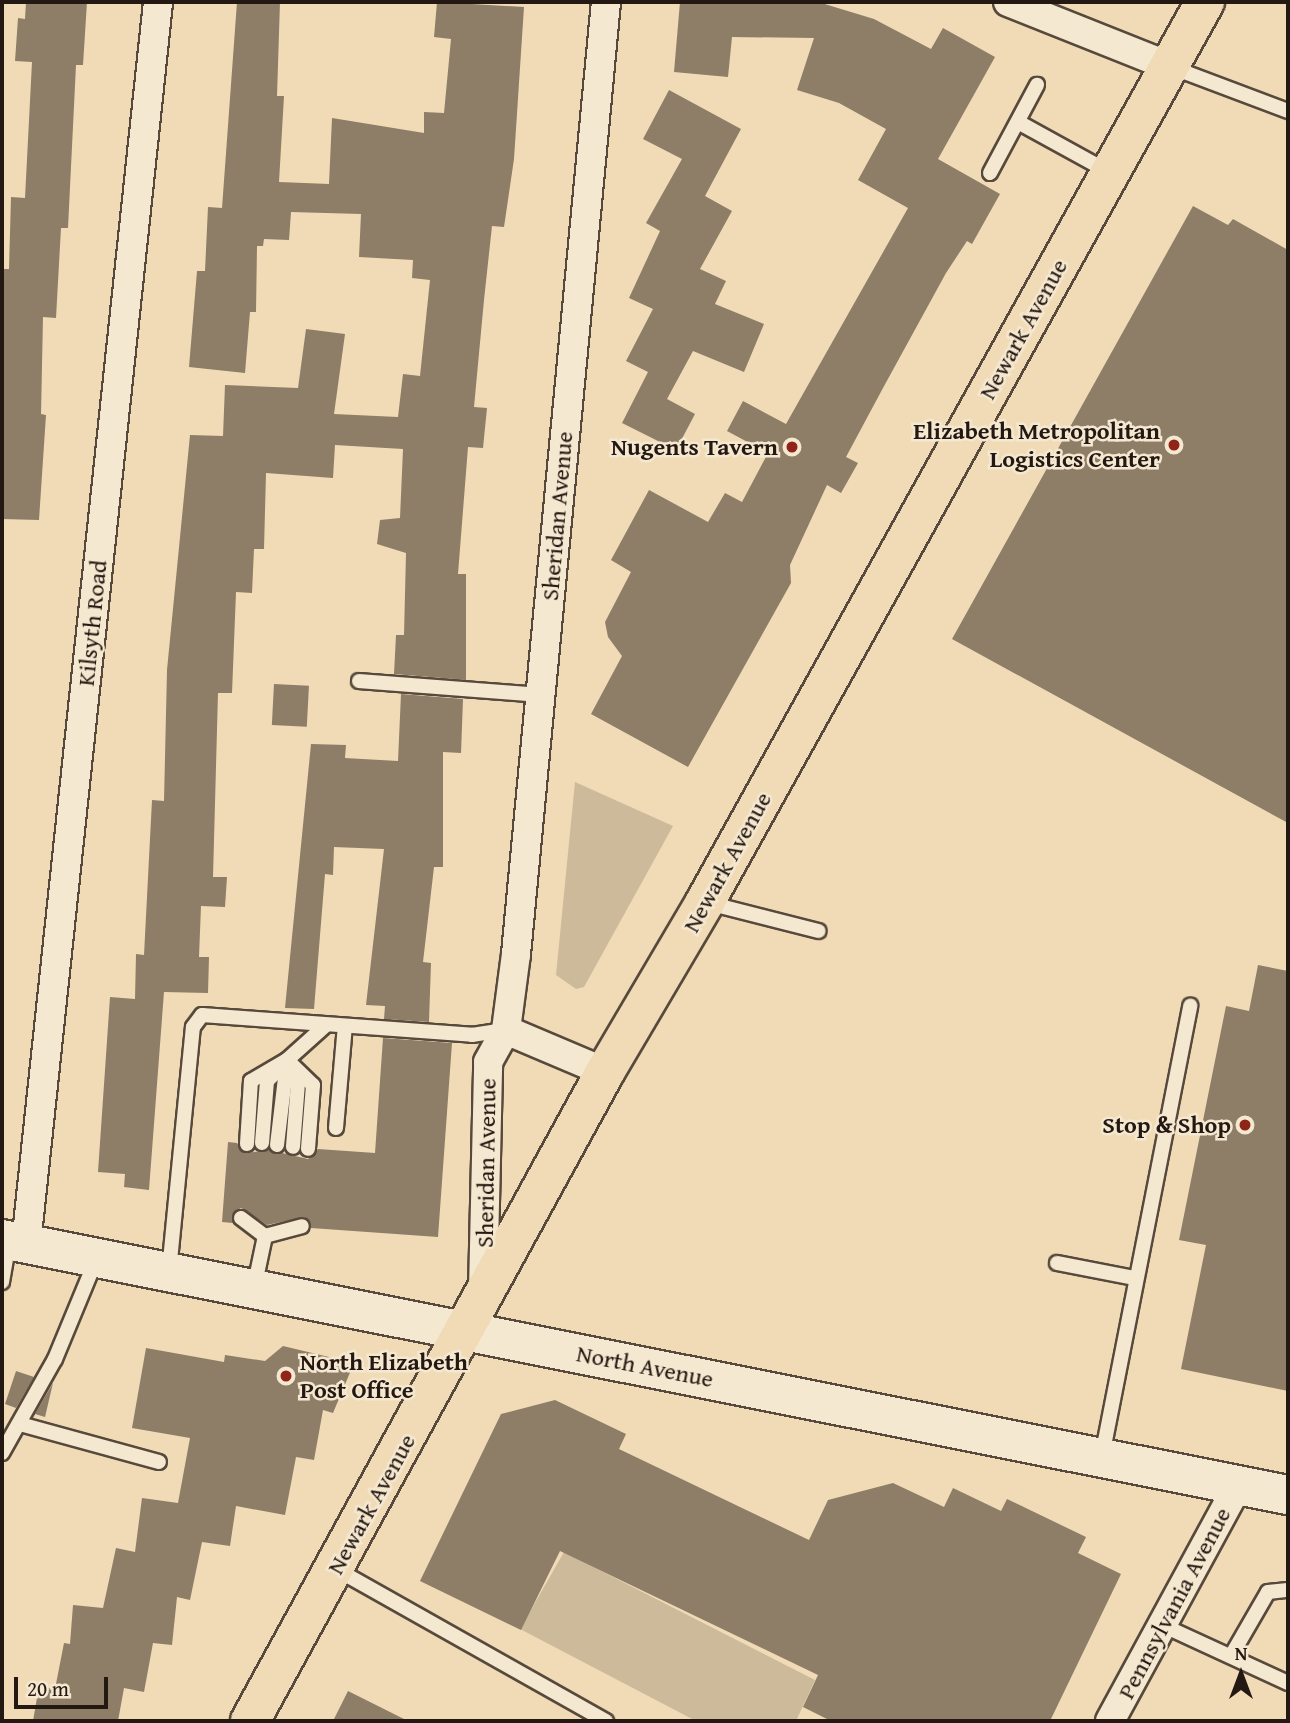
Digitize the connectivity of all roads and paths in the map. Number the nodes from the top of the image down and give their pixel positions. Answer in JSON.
{"nodes":[{"id":1,"x":158,"y":2,"type":"edge"},
{"id":2,"x":606,"y":2,"type":"edge"},
{"id":3,"x":1008,"y":2,"type":"edge"},
{"id":4,"x":1205,"y":2,"type":"edge"},
{"id":5,"x":1169,"y":66,"type":"junction"},
{"id":6,"x":1037,"y":85,"type":"dead end"},
{"id":7,"x":1288,"y":111,"type":"edge"},
{"id":8,"x":1018,"y":122,"type":"junction"},
{"id":9,"x":990,"y":173,"type":"dead end"},
{"id":10,"x":1110,"y":173,"type":"junction"},
{"id":11,"x":359,"y":681,"type":"dead end"},
{"id":12,"x":540,"y":695,"type":"junction"},
{"id":13,"x":705,"y":902,"type":"junction"},
{"id":14,"x":819,"y":931,"type":"dead end"},
{"id":15,"x":1190,"y":1006,"type":"dead end"},
{"id":16,"x":326,"y":1025,"type":"junction"},
{"id":17,"x":345,"y":1026,"type":"junction"},
{"id":18,"x":506,"y":1030,"type":"junction"},
{"id":19,"x":287,"y":1060,"type":"junction"},
{"id":20,"x":605,"y":1072,"type":"junction"},
{"id":21,"x":336,"y":1128,"type":"dead end"},
{"id":22,"x":255,"y":1144,"type":"dead end"},
{"id":23,"x":277,"y":1145,"type":"dead end"},
{"id":24,"x":293,"y":1147,"type":"dead end"},
{"id":25,"x":308,"y":1149,"type":"dead end"},
{"id":26,"x":248,"y":1219,"type":"dead end"},
{"id":27,"x":279,"y":1223,"type":"dead end"},
{"id":28,"x":302,"y":1226,"type":"dead end"},
{"id":29,"x":265,"y":1236,"type":"junction"},
{"id":30,"x":12,"y":1242,"type":"edge"},
{"id":31,"x":97,"y":1258,"type":"junction"},
{"id":32,"x":1057,"y":1263,"type":"dead end"},
{"id":33,"x":169,"y":1272,"type":"junction"},
{"id":34,"x":1135,"y":1278,"type":"junction"},
{"id":35,"x":2,"y":1282,"type":"edge"},
{"id":36,"x":253,"y":1289,"type":"junction"},
{"id":37,"x":475,"y":1316,"type":"junction"},
{"id":38,"x":20,"y":1424,"type":"junction"},
{"id":39,"x":2,"y":1453,"type":"edge"},
{"id":40,"x":1101,"y":1457,"type":"junction"},
{"id":41,"x":159,"y":1462,"type":"dead end"},
{"id":42,"x":1238,"y":1485,"type":"junction"},
{"id":43,"x":1288,"y":1495,"type":"edge"},
{"id":44,"x":335,"y":1569,"type":"junction"},
{"id":45,"x":1288,"y":1590,"type":"edge"},
{"id":46,"x":1162,"y":1625,"type":"junction"},
{"id":47,"x":1231,"y":1656,"type":"junction"},
{"id":48,"x":1288,"y":1683,"type":"edge"},
{"id":49,"x":1113,"y":1720,"type":"edge"},
{"id":50,"x":250,"y":1721,"type":"edge"},
{"id":51,"x":606,"y":1721,"type":"edge"}],
"edges":[{"from":1,"to":30,"type":"street","name":"Kilsyth Road"},
{"from":2,"to":12,"type":"street","name":"Sheridan Avenue"},
{"from":3,"to":5,"type":"street"},
{"from":4,"to":5,"type":"main road","name":"Newark Avenue"},
{"from":5,"to":7,"type":"lane"},
{"from":5,"to":10,"type":"main road","name":"Newark Avenue"},
{"from":6,"to":8,"type":"lane"},
{"from":8,"to":9,"type":"lane"},
{"from":8,"to":10,"type":"lane"},
{"from":10,"to":13,"type":"main road","name":"Newark Avenue"},
{"from":11,"to":12,"type":"lane"},
{"from":12,"to":18,"type":"street","name":"Sheridan Avenue"},
{"from":13,"to":14,"type":"lane"},
{"from":13,"to":20,"type":"main road","name":"Newark Avenue"},
{"from":15,"to":34,"type":"lane"},
{"from":16,"to":17,"type":"lane"},
{"from":16,"to":19,"type":"lane"},
{"from":16,"to":33,"type":"lane"},
{"from":17,"to":18,"type":"lane"},
{"from":17,"to":21,"type":"lane"},
{"from":18,"to":20,"type":"street"},
{"from":18,"to":37,"type":"street","name":"Sheridan Avenue"},
{"from":19,"to":22,"type":"lane"},
{"from":19,"to":23,"type":"lane"},
{"from":19,"to":24,"type":"lane"},
{"from":19,"to":25,"type":"lane"},
{"from":20,"to":37,"type":"main road","name":"Newark Avenue"},
{"from":26,"to":29,"type":"lane"},
{"from":27,"to":29,"type":"lane"},
{"from":28,"to":29,"type":"lane"},
{"from":29,"to":36,"type":"lane"},
{"from":30,"to":31,"type":"main road","name":"North Avenue"},
{"from":30,"to":35,"type":"lane"},
{"from":31,"to":33,"type":"main road","name":"North Avenue"},
{"from":31,"to":38,"type":"lane"},
{"from":32,"to":34,"type":"lane"},
{"from":33,"to":36,"type":"main road","name":"North Avenue"},
{"from":34,"to":40,"type":"lane"},
{"from":36,"to":37,"type":"main road","name":"North Avenue"},
{"from":37,"to":40,"type":"main road","name":"North Avenue"},
{"from":37,"to":44,"type":"main road","name":"Newark Avenue"},
{"from":38,"to":39,"type":"lane"},
{"from":38,"to":41,"type":"lane"},
{"from":40,"to":42,"type":"main road","name":"North Avenue"},
{"from":42,"to":43,"type":"main road","name":"North Avenue"},
{"from":42,"to":46,"type":"street","name":"Pennsylvania Avenue"},
{"from":44,"to":50,"type":"main road","name":"Newark Avenue"},
{"from":44,"to":51,"type":"lane"},
{"from":45,"to":47,"type":"lane"},
{"from":46,"to":47,"type":"lane"},
{"from":46,"to":49,"type":"street","name":"Pennsylvania Avenue"},
{"from":47,"to":48,"type":"lane"}]}
